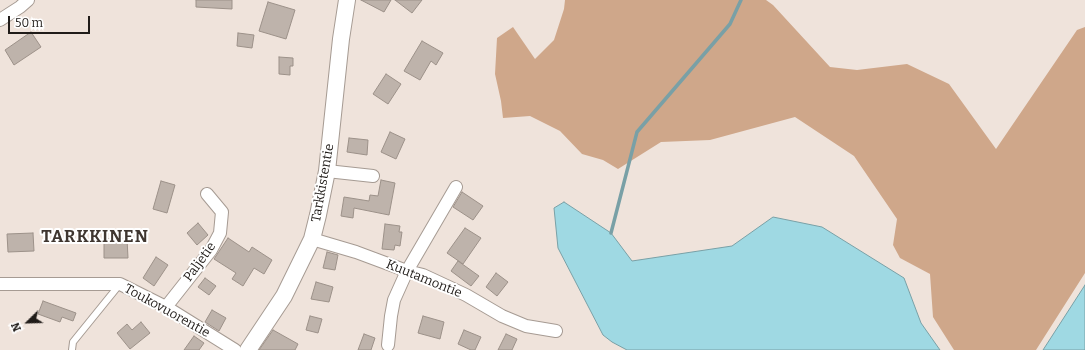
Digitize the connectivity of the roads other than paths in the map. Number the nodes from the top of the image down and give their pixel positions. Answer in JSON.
{"nodes":[{"id":1,"x":28,"y":0,"type":"edge"},
{"id":2,"x":347,"y":0,"type":"edge"},
{"id":3,"x":0,"y":20,"type":"edge"},
{"id":4,"x":327,"y":171,"type":"junction"},
{"id":5,"x":373,"y":176,"type":"dead end"},
{"id":6,"x":456,"y":187,"type":"dead end"},
{"id":7,"x":207,"y":194,"type":"dead end"},
{"id":8,"x":312,"y":239,"type":"junction"},
{"id":9,"x":407,"y":271,"type":"junction"},
{"id":10,"x":0,"y":284,"type":"edge"},
{"id":11,"x":120,"y":284,"type":"junction"},
{"id":12,"x":166,"y":307,"type":"junction"},
{"id":13,"x":556,"y":331,"type":"dead end"},
{"id":14,"x":388,"y":345,"type":"dead end"},
{"id":15,"x":72,"y":350,"type":"edge"},
{"id":16,"x":234,"y":350,"type":"edge"},
{"id":17,"x":248,"y":350,"type":"edge"}],
"edges":[{"from":1,"to":3,"type":"street"},
{"from":2,"to":4,"type":"street","name":"Tarkkistentie"},
{"from":4,"to":5,"type":"street"},
{"from":4,"to":8,"type":"street","name":"Tarkkistentie"},
{"from":6,"to":9,"type":"street"},
{"from":7,"to":12,"type":"street","name":"Paljetie"},
{"from":8,"to":9,"type":"street","name":"Kuutamontie"},
{"from":8,"to":17,"type":"street","name":"Tarkkistentie"},
{"from":9,"to":13,"type":"street","name":"Kuutamontie"},
{"from":9,"to":14,"type":"street"},
{"from":10,"to":11,"type":"street","name":"Toukovuorentie"},
{"from":11,"to":12,"type":"street","name":"Toukovuorentie"},
{"from":11,"to":15,"type":"lane"},
{"from":12,"to":16,"type":"street","name":"Toukovuorentie"}]}
